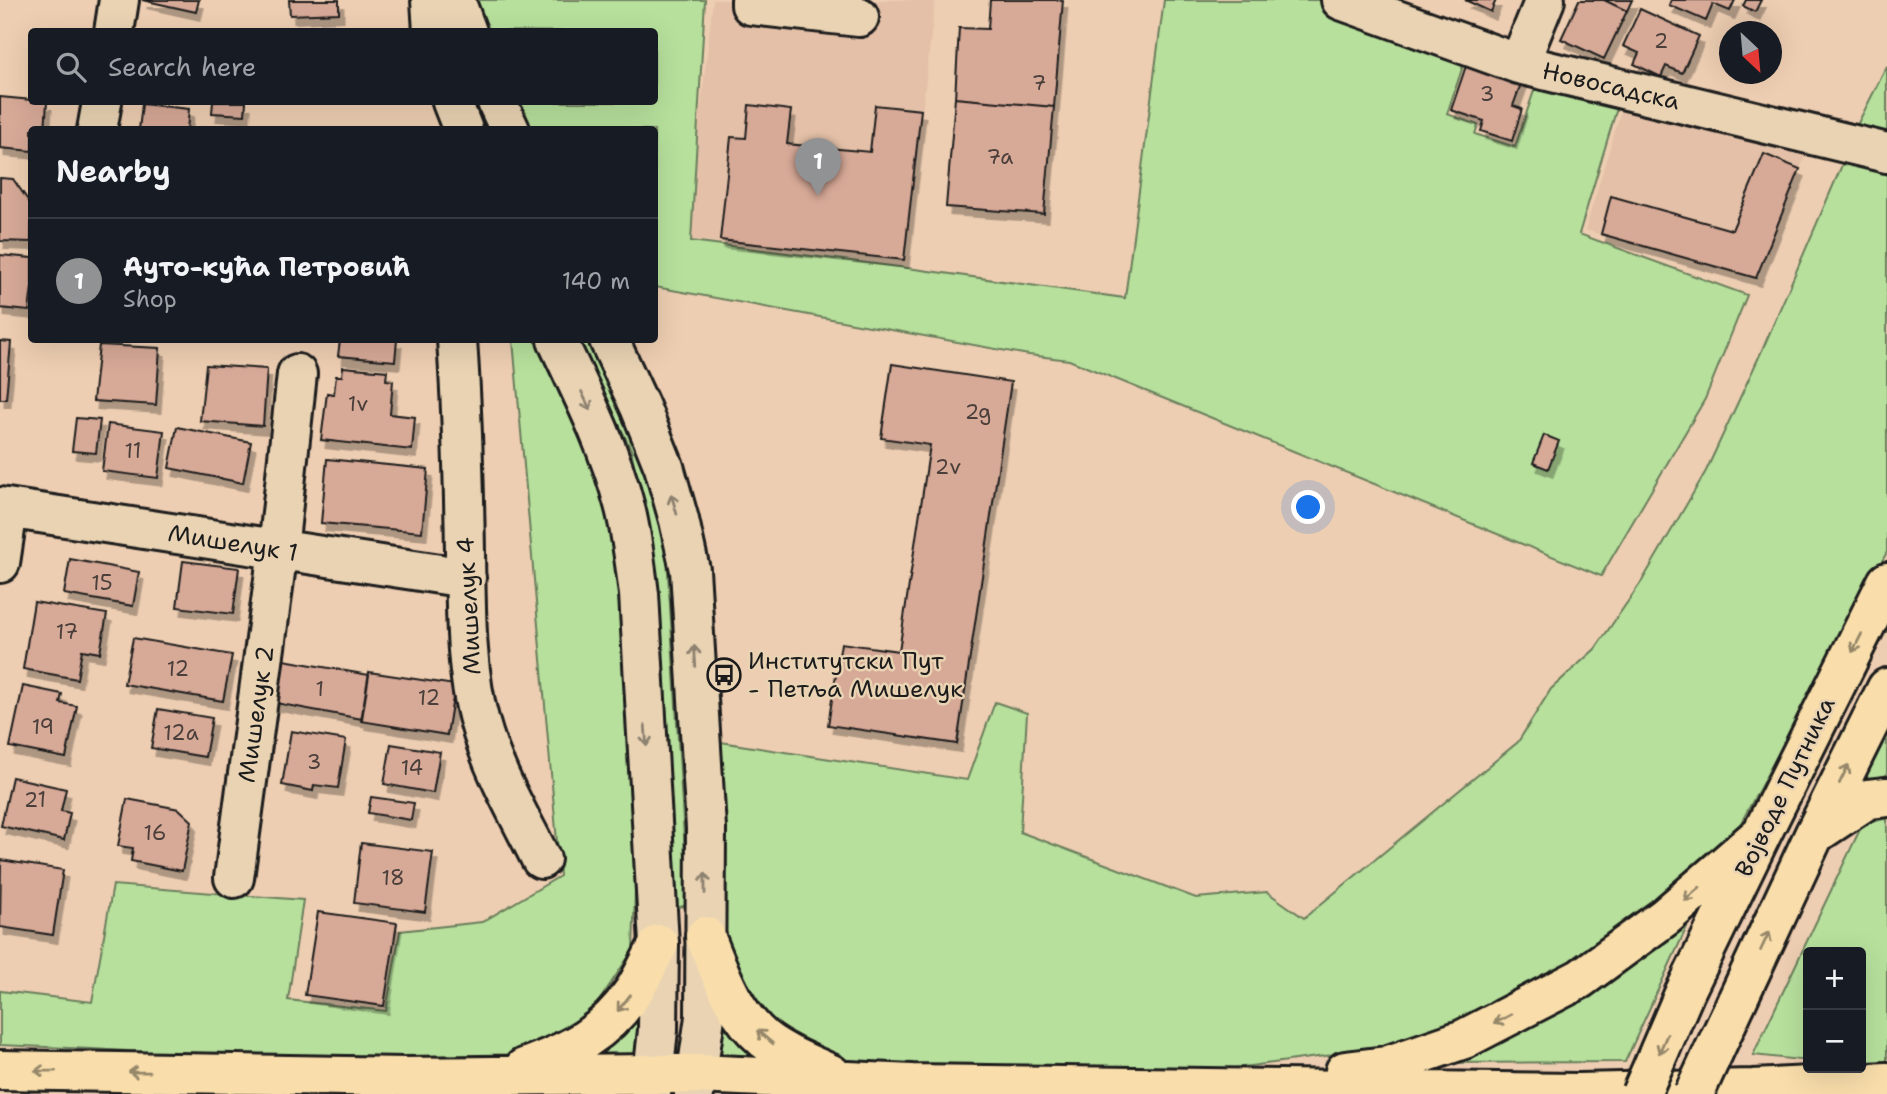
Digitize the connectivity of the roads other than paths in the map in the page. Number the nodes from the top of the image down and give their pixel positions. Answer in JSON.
{"nodes":[{"id":1,"x":119,"y":0,"type":"edge"},
{"id":2,"x":431,"y":0,"type":"edge"},
{"id":3,"x":456,"y":0,"type":"edge"},
{"id":4,"x":751,"y":0,"type":"edge"},
{"id":5,"x":1341,"y":0,"type":"edge"},
{"id":6,"x":1545,"y":0,"type":"edge"},
{"id":7,"x":859,"y":17,"type":"dead end"},
{"id":8,"x":115,"y":28,"type":"edge"},
{"id":9,"x":433,"y":28,"type":"edge"},
{"id":10,"x":466,"y":28,"type":"edge"},
{"id":11,"x":1519,"y":64,"type":"junction"},
{"id":12,"x":101,"y":105,"type":"edge"},
{"id":13,"x":433,"y":105,"type":"edge"},
{"id":14,"x":453,"y":105,"type":"edge"},
{"id":15,"x":498,"y":105,"type":"edge"},
{"id":16,"x":98,"y":126,"type":"edge"},
{"id":17,"x":432,"y":126,"type":"edge"},
{"id":18,"x":461,"y":126,"type":"edge"},
{"id":19,"x":508,"y":126,"type":"edge"},
{"id":20,"x":1887,"y":153,"type":"edge"},
{"id":21,"x":457,"y":343,"type":"edge"},
{"id":22,"x":558,"y":343,"type":"edge"},
{"id":23,"x":609,"y":343,"type":"edge"},
{"id":24,"x":297,"y":374,"type":"dead end"},
{"id":25,"x":4,"y":508,"type":"edge"},
{"id":26,"x":278,"y":550,"type":"junction"},
{"id":27,"x":0,"y":563,"type":"edge"},
{"id":28,"x":466,"y":578,"type":"junction"},
{"id":29,"x":1887,"y":582,"type":"edge"},
{"id":30,"x":1887,"y":688,"type":"edge"},
{"id":31,"x":1887,"y":797,"type":"edge"},
{"id":32,"x":1762,"y":833,"type":"junction"},
{"id":33,"x":1814,"y":835,"type":"junction"},
{"id":34,"x":541,"y":859,"type":"dead end"},
{"id":35,"x":234,"y":878,"type":"dead end"},
{"id":36,"x":705,"y":936,"type":"junction"},
{"id":37,"x":659,"y":944,"type":"junction"},
{"id":38,"x":0,"y":1070,"type":"edge"},
{"id":39,"x":501,"y":1076,"type":"junction"},
{"id":40,"x":846,"y":1081,"type":"junction"},
{"id":41,"x":1887,"y":1082,"type":"edge"},
{"id":42,"x":652,"y":1084,"type":"edge"},
{"id":43,"x":696,"y":1084,"type":"edge"},
{"id":44,"x":1192,"y":1087,"type":"junction"},
{"id":45,"x":1641,"y":1094,"type":"edge"},
{"id":46,"x":1694,"y":1094,"type":"edge"}],
"edges":[{"from":1,"to":8,"type":"street"},
{"from":2,"to":9,"type":"street"},
{"from":3,"to":10,"type":"street"},
{"from":4,"to":7,"type":"street"},
{"from":5,"to":11,"type":"street","name":"Новосадска"},
{"from":6,"to":11,"type":"street"},
{"from":11,"to":20,"type":"street","name":"Новосадска"},
{"from":12,"to":16,"type":"street"},
{"from":13,"to":17,"type":"street"},
{"from":14,"to":18,"type":"street"},
{"from":15,"to":19,"type":"street"},
{"from":21,"to":28,"type":"street","name":"Мишелук 4"},
{"from":22,"to":37,"type":"street","one_way":true},
{"from":36,"to":23,"type":"street","one_way":true},
{"from":24,"to":26,"type":"street","name":"Мишелук 2"},
{"from":25,"to":26,"type":"street","name":"Мишелук 1"},
{"from":25,"to":27,"type":"street"},
{"from":26,"to":28,"type":"street","name":"Мишелук 1"},
{"from":26,"to":35,"type":"street","name":"Мишелук 2"},
{"from":28,"to":34,"type":"street","name":"Мишелук 4"},
{"from":29,"to":32,"type":"main road","name":"Војводе Путника","one_way":true},
{"from":33,"to":30,"type":"main road","name":"Војводе Путника","one_way":true},
{"from":31,"to":33,"type":"main road"},
{"from":32,"to":44,"type":"main road","one_way":true},
{"from":32,"to":45,"type":"main road","name":"Војводе Путника","one_way":true,"bridge":true},
{"from":46,"to":33,"type":"main road","name":"Војводе Путника","one_way":true,"bridge":true},
{"from":40,"to":36,"type":"main road","one_way":true},
{"from":36,"to":43,"type":"street"},
{"from":37,"to":39,"type":"main road","one_way":true},
{"from":37,"to":42,"type":"street"},
{"from":39,"to":38,"type":"main road","one_way":true},
{"from":39,"to":42,"type":"main road"},
{"from":40,"to":43,"type":"main road"},
{"from":40,"to":44,"type":"main road"},
{"from":41,"to":44,"type":"main road"},
{"from":42,"to":43,"type":"main road"}]}
